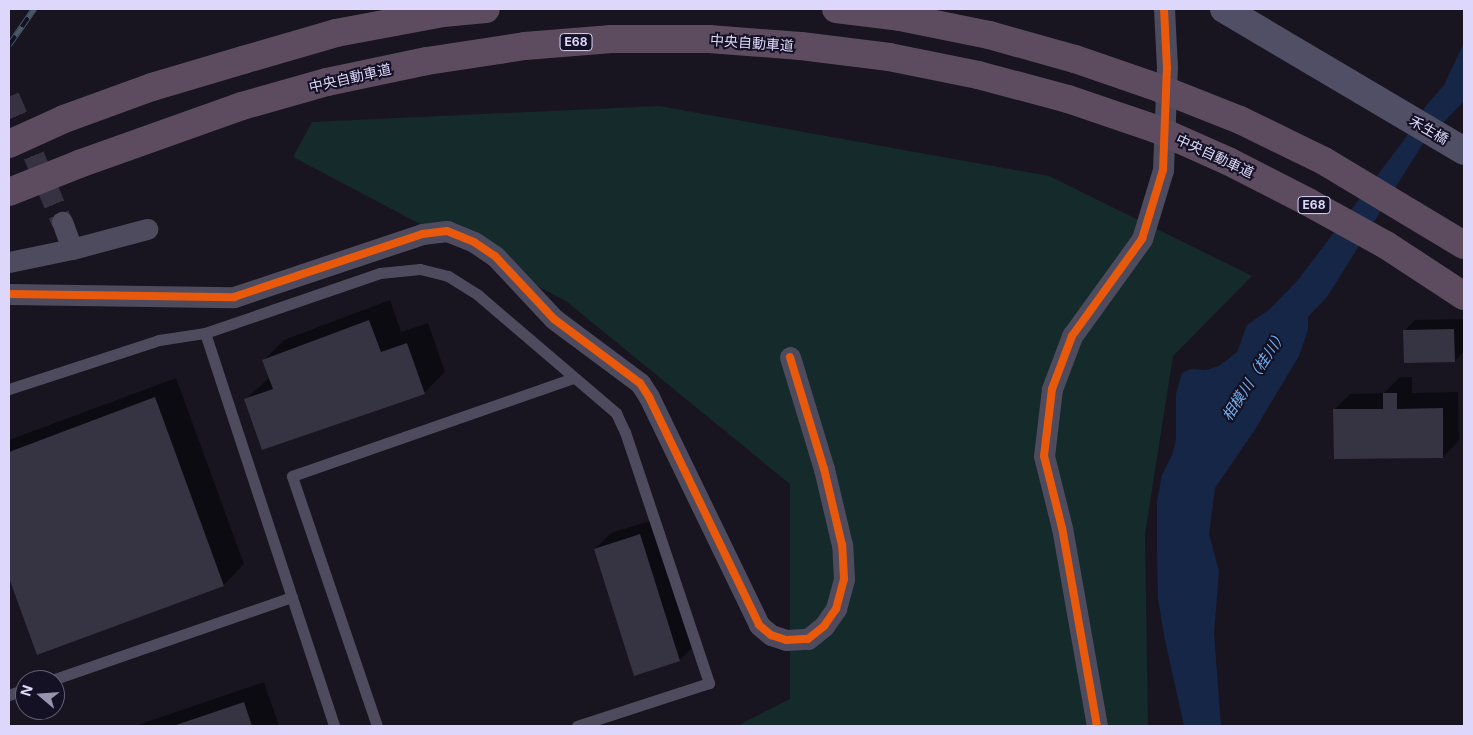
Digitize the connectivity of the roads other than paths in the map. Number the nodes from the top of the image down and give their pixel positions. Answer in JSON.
{"nodes":[{"id":1,"x":486,"y":9,"type":"edge"},
{"id":2,"x":836,"y":9,"type":"edge"},
{"id":3,"x":1164,"y":9,"type":"edge"},
{"id":4,"x":1224,"y":9,"type":"edge"},
{"id":5,"x":9,"y":144,"type":"edge"},
{"id":6,"x":1464,"y":151,"type":"edge"},
{"id":7,"x":9,"y":192,"type":"edge"},
{"id":8,"x":62,"y":222,"type":"tunnel mouth"},
{"id":9,"x":147,"y":229,"type":"dead end"},
{"id":10,"x":1464,"y":245,"type":"edge"},
{"id":11,"x":72,"y":249,"type":"junction"},
{"id":12,"x":9,"y":262,"type":"edge"},
{"id":13,"x":9,"y":294,"type":"edge"},
{"id":14,"x":1464,"y":296,"type":"edge"},
{"id":15,"x":206,"y":333,"type":"junction"},
{"id":16,"x":790,"y":357,"type":"dead end"},
{"id":17,"x":574,"y":378,"type":"junction"},
{"id":18,"x":9,"y":389,"type":"edge"},
{"id":19,"x":292,"y":597,"type":"junction"},
{"id":20,"x":65,"y":676,"type":"edge"},
{"id":21,"x":334,"y":726,"type":"edge"},
{"id":22,"x":377,"y":726,"type":"edge"},
{"id":23,"x":577,"y":726,"type":"edge"},
{"id":24,"x":1097,"y":726,"type":"edge"}],
"edges":[{"from":1,"to":5,"type":"highway"},
{"from":2,"to":10,"type":"highway","bridge":true},
{"from":3,"to":24,"type":"street"},
{"from":4,"to":6,"type":"street","name":"禾生橋"},
{"from":7,"to":14,"type":"highway","name":"中央自動車道","number":"E68","bridge":true},
{"from":8,"to":11,"type":"street"},
{"from":9,"to":11,"type":"street"},
{"from":11,"to":12,"type":"street"},
{"from":13,"to":16,"type":"street"},
{"from":15,"to":17,"type":"lane"},
{"from":15,"to":18,"type":"lane"},
{"from":15,"to":19,"type":"lane"},
{"from":17,"to":22,"type":"lane"},
{"from":17,"to":23,"type":"lane"},
{"from":19,"to":20,"type":"lane"},
{"from":19,"to":21,"type":"lane"}]}
